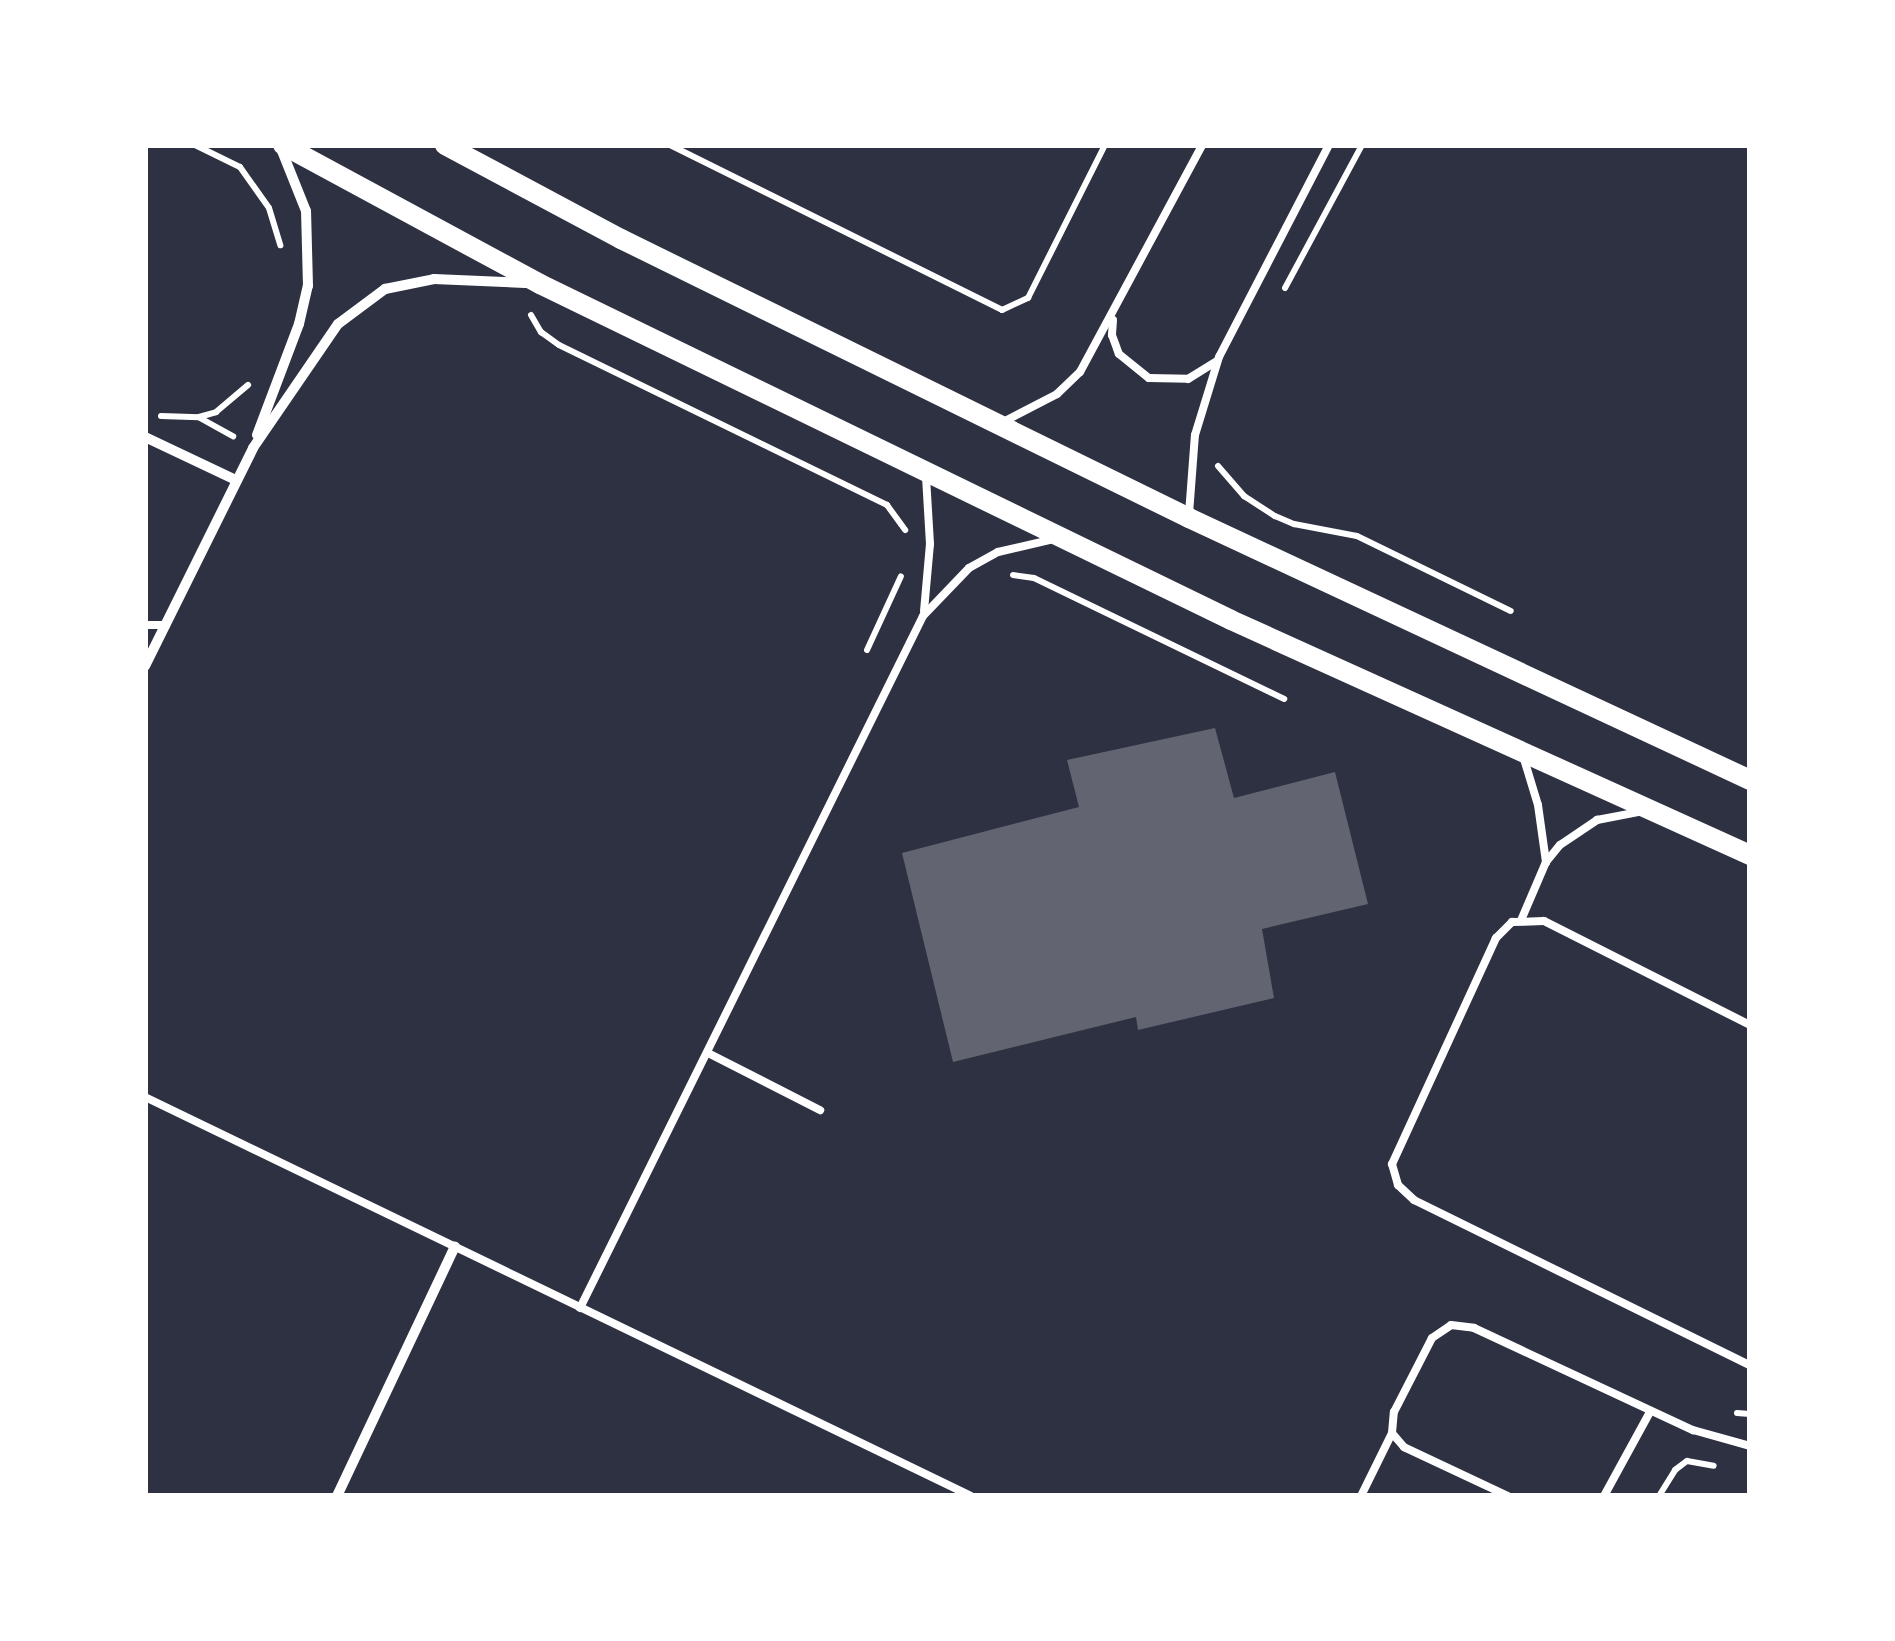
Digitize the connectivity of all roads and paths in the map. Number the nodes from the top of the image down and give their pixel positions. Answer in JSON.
{"nodes":[{"id":1,"x":195,"y":145,"type":"edge"},
{"id":2,"x":281,"y":145,"type":"edge"},
{"id":3,"x":445,"y":145,"type":"edge"},
{"id":4,"x":670,"y":145,"type":"edge"},
{"id":5,"x":1105,"y":145,"type":"edge"},
{"id":6,"x":1202,"y":145,"type":"edge"},
{"id":7,"x":1329,"y":145,"type":"edge"},
{"id":8,"x":1362,"y":145,"type":"edge"},
{"id":9,"x":282,"y":256,"type":"dead end"},
{"id":10,"x":540,"y":284,"type":"junction"},
{"id":11,"x":1278,"y":302,"type":"dead end"},
{"id":12,"x":523,"y":307,"type":"dead end"},
{"id":13,"x":1114,"y":316,"type":"junction"},
{"id":14,"x":1220,"y":357,"type":"junction"},
{"id":15,"x":257,"y":368,"type":"dead end"},
{"id":16,"x":160,"y":416,"type":"dead end"},
{"id":17,"x":999,"y":424,"type":"junction"},
{"id":18,"x":145,"y":438,"type":"edge"},
{"id":19,"x":254,"y":448,"type":"junction"},
{"id":20,"x":1213,"y":454,"type":"dead end"},
{"id":21,"x":926,"y":472,"type":"junction"},
{"id":22,"x":236,"y":480,"type":"junction"},
{"id":23,"x":1188,"y":518,"type":"junction"},
{"id":24,"x":1063,"y":538,"type":"junction"},
{"id":25,"x":908,"y":544,"type":"dead end"},
{"id":26,"x":907,"y":559,"type":"dead end"},
{"id":27,"x":1003,"y":575,"type":"dead end"},
{"id":28,"x":1511,"y":611,"type":"dead end"},
{"id":29,"x":923,"y":616,"type":"junction"},
{"id":30,"x":145,"y":624,"type":"edge"},
{"id":31,"x":166,"y":625,"type":"junction"},
{"id":32,"x":867,"y":650,"type":"dead end"},
{"id":33,"x":145,"y":666,"type":"edge"},
{"id":34,"x":1284,"y":699,"type":"dead end"},
{"id":35,"x":1520,"y":750,"type":"junction"},
{"id":36,"x":1750,"y":780,"type":"edge"},
{"id":37,"x":1664,"y":814,"type":"junction"},
{"id":38,"x":1750,"y":855,"type":"edge"},
{"id":39,"x":1546,"y":862,"type":"junction"},
{"id":40,"x":1522,"y":918,"type":"junction"},
{"id":41,"x":1750,"y":1025,"type":"edge"},
{"id":42,"x":708,"y":1053,"type":"junction"},
{"id":43,"x":145,"y":1096,"type":"edge"},
{"id":44,"x":820,"y":1110,"type":"dead end"},
{"id":45,"x":455,"y":1246,"type":"junction"},
{"id":46,"x":580,"y":1308,"type":"junction"},
{"id":47,"x":1750,"y":1365,"type":"edge"},
{"id":48,"x":1650,"y":1412,"type":"junction"},
{"id":49,"x":1736,"y":1414,"type":"dead end"},
{"id":50,"x":1750,"y":1414,"type":"edge"},
{"id":51,"x":1392,"y":1433,"type":"junction"},
{"id":52,"x":1750,"y":1446,"type":"edge"},
{"id":53,"x":1714,"y":1466,"type":"dead end"},
{"id":54,"x":337,"y":1496,"type":"edge"},
{"id":55,"x":971,"y":1496,"type":"edge"},
{"id":56,"x":1361,"y":1496,"type":"edge"},
{"id":57,"x":1508,"y":1496,"type":"edge"},
{"id":58,"x":1604,"y":1496,"type":"edge"},
{"id":59,"x":1659,"y":1496,"type":"edge"}],
"edges":[{"from":1,"to":9,"type":"path"},
{"from":2,"to":10,"type":"main road"},
{"from":2,"to":19,"type":"street"},
{"from":3,"to":17,"type":"main road"},
{"from":4,"to":5,"type":"path"},
{"from":6,"to":13,"type":"lane"},
{"from":7,"to":14,"type":"lane"},
{"from":8,"to":11,"type":"path"},
{"from":10,"to":19,"type":"street"},
{"from":10,"to":21,"type":"main road"},
{"from":12,"to":25,"type":"path"},
{"from":13,"to":14,"type":"lane"},
{"from":13,"to":17,"type":"lane"},
{"from":14,"to":23,"type":"lane"},
{"from":15,"to":16,"type":"path"},
{"from":17,"to":23,"type":"main road"},
{"from":18,"to":22,"type":"street"},
{"from":19,"to":22,"type":"street"},
{"from":20,"to":28,"type":"path"},
{"from":21,"to":24,"type":"main road"},
{"from":21,"to":29,"type":"lane"},
{"from":22,"to":31,"type":"street"},
{"from":23,"to":36,"type":"main road"},
{"from":24,"to":29,"type":"lane"},
{"from":24,"to":35,"type":"main road"},
{"from":26,"to":32,"type":"path"},
{"from":27,"to":34,"type":"path"},
{"from":29,"to":42,"type":"lane"},
{"from":30,"to":31,"type":"lane"},
{"from":31,"to":33,"type":"street"},
{"from":35,"to":37,"type":"main road"},
{"from":35,"to":39,"type":"lane"},
{"from":37,"to":38,"type":"main road"},
{"from":37,"to":39,"type":"lane"},
{"from":39,"to":40,"type":"lane"},
{"from":40,"to":41,"type":"lane"},
{"from":40,"to":47,"type":"lane"},
{"from":42,"to":44,"type":"lane"},
{"from":42,"to":46,"type":"lane"},
{"from":43,"to":45,"type":"lane"},
{"from":45,"to":46,"type":"lane"},
{"from":45,"to":54,"type":"street"},
{"from":46,"to":55,"type":"lane"},
{"from":48,"to":51,"type":"lane"},
{"from":48,"to":52,"type":"lane"},
{"from":48,"to":58,"type":"lane"},
{"from":49,"to":50,"type":"path"},
{"from":51,"to":56,"type":"lane"},
{"from":51,"to":57,"type":"lane"},
{"from":53,"to":59,"type":"path"}]}
